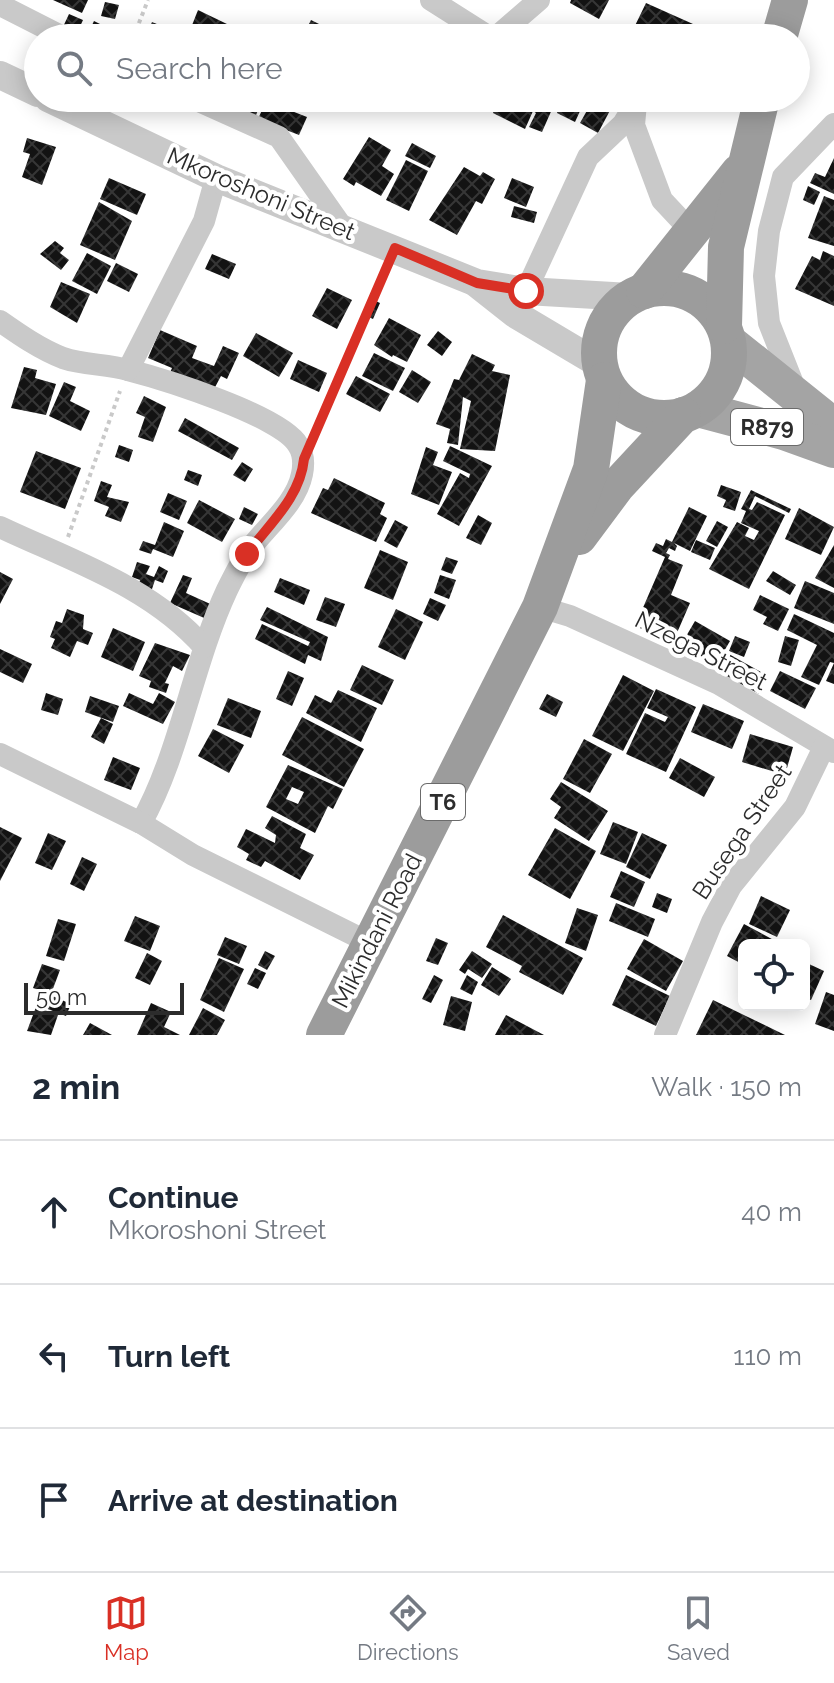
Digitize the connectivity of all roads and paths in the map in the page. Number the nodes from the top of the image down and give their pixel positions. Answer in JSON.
{"nodes":[{"id":1,"x":148,"y":0,"type":"edge"},
{"id":2,"x":431,"y":0,"type":"edge"},
{"id":3,"x":539,"y":0,"type":"edge"},
{"id":4,"x":790,"y":0,"type":"edge"},
{"id":5,"x":0,"y":5,"type":"edge"},
{"id":6,"x":37,"y":24,"type":"edge"},
{"id":7,"x":139,"y":24,"type":"edge"},
{"id":8,"x":470,"y":24,"type":"edge"},
{"id":9,"x":510,"y":24,"type":"edge"},
{"id":10,"x":783,"y":24,"type":"edge"},
{"id":11,"x":0,"y":75,"type":"edge"},
{"id":12,"x":24,"y":86,"type":"edge"},
{"id":13,"x":77,"y":112,"type":"edge"},
{"id":14,"x":223,"y":112,"type":"edge"},
{"id":15,"x":626,"y":112,"type":"edge"},
{"id":16,"x":631,"y":112,"type":"edge"},
{"id":17,"x":758,"y":112,"type":"edge"},
{"id":18,"x":834,"y":124,"type":"edge"},
{"id":19,"x":743,"y":168,"type":"junction"},
{"id":20,"x":216,"y":178,"type":"junction"},
{"id":21,"x":345,"y":231,"type":"junction"},
{"id":22,"x":691,"y":231,"type":"junction"},
{"id":23,"x":395,"y":248,"type":"junction"},
{"id":24,"x":477,"y":283,"type":"junction"},
{"id":25,"x":526,"y":291,"type":"junction"},
{"id":26,"x":637,"y":294,"type":"junction"},
{"id":27,"x":0,"y":321,"type":"edge"},
{"id":28,"x":726,"y":334,"type":"junction"},
{"id":29,"x":128,"y":370,"type":"junction"},
{"id":30,"x":601,"y":372,"type":"junction"},
{"id":31,"x":800,"y":402,"type":"junction"},
{"id":32,"x":690,"y":412,"type":"junction"},
{"id":33,"x":834,"y":426,"type":"edge"},
{"id":34,"x":834,"y":450,"type":"edge"},
{"id":35,"x":304,"y":459,"type":"junction"},
{"id":36,"x":0,"y":527,"type":"edge"},
{"id":37,"x":63,"y":553,"type":"junction"},
{"id":38,"x":556,"y":567,"type":"junction"},
{"id":39,"x":540,"y":607,"type":"junction"},
{"id":40,"x":204,"y":647,"type":"junction"},
{"id":41,"x":829,"y":749,"type":"edge"},
{"id":42,"x":0,"y":754,"type":"edge"},
{"id":43,"x":141,"y":823,"type":"junction"},
{"id":44,"x":370,"y":943,"type":"junction"},
{"id":45,"x":324,"y":1035,"type":"edge"},
{"id":46,"x":665,"y":1035,"type":"edge"}],
"edges":[{"from":1,"to":7,"type":"path"},
{"from":2,"to":8,"type":"street"},
{"from":3,"to":9,"type":"street"},
{"from":4,"to":10,"type":"highway"},
{"from":5,"to":6,"type":"street"},
{"from":11,"to":12,"type":"street"},
{"from":13,"to":20,"type":"street","name":"Mkoroshoni Street"},
{"from":14,"to":21,"type":"street"},
{"from":15,"to":25,"type":"street"},
{"from":16,"to":22,"type":"street"},
{"from":17,"to":19,"type":"highway","number":"T6"},
{"from":18,"to":31,"type":"street"},
{"from":19,"to":22,"type":"highway","number":"T6"},
{"from":19,"to":28,"type":"highway","number":"T6"},
{"from":20,"to":21,"type":"street","name":"Mkoroshoni Street"},
{"from":20,"to":29,"type":"street"},
{"from":21,"to":23,"type":"street","name":"Mkoroshoni Street"},
{"from":22,"to":26,"type":"highway","number":"T6"},
{"from":23,"to":24,"type":"street","name":"Mkoroshoni Street"},
{"from":23,"to":35,"type":"path"},
{"from":24,"to":25,"type":"street","name":"Mkoroshoni Street"},
{"from":24,"to":30,"type":"street","name":"Mkoroshoni Street"},
{"from":25,"to":26,"type":"street","name":"Mkoroshoni Street"},
{"from":26,"to":28,"type":"highway"},
{"from":26,"to":30,"type":"highway","number":"T6"},
{"from":27,"to":29,"type":"street"},
{"from":28,"to":31,"type":"main road","number":"R879"},
{"from":28,"to":32,"type":"highway","number":"T6"},
{"from":29,"to":35,"type":"street"},
{"from":29,"to":37,"type":"path"},
{"from":30,"to":32,"type":"highway"},
{"from":30,"to":38,"type":"highway","name":"Mikindani Road","number":"T6"},
{"from":31,"to":33,"type":"main road","number":"R879"},
{"from":32,"to":34,"type":"main road","number":"R879"},
{"from":32,"to":38,"type":"highway","name":"Mikindani Road","number":"T6"},
{"from":35,"to":40,"type":"street"},
{"from":36,"to":37,"type":"street"},
{"from":37,"to":40,"type":"street"},
{"from":38,"to":39,"type":"highway","name":"Mikindani Road","number":"T6"},
{"from":39,"to":41,"type":"street","name":"Nzega Street"},
{"from":39,"to":44,"type":"highway","name":"Mikindani Road","number":"T6"},
{"from":40,"to":43,"type":"street"},
{"from":41,"to":46,"type":"street","name":"Busega Street"},
{"from":42,"to":43,"type":"street"},
{"from":43,"to":44,"type":"street"},
{"from":44,"to":45,"type":"highway","name":"Mikindani Road","number":"T6"}]}
